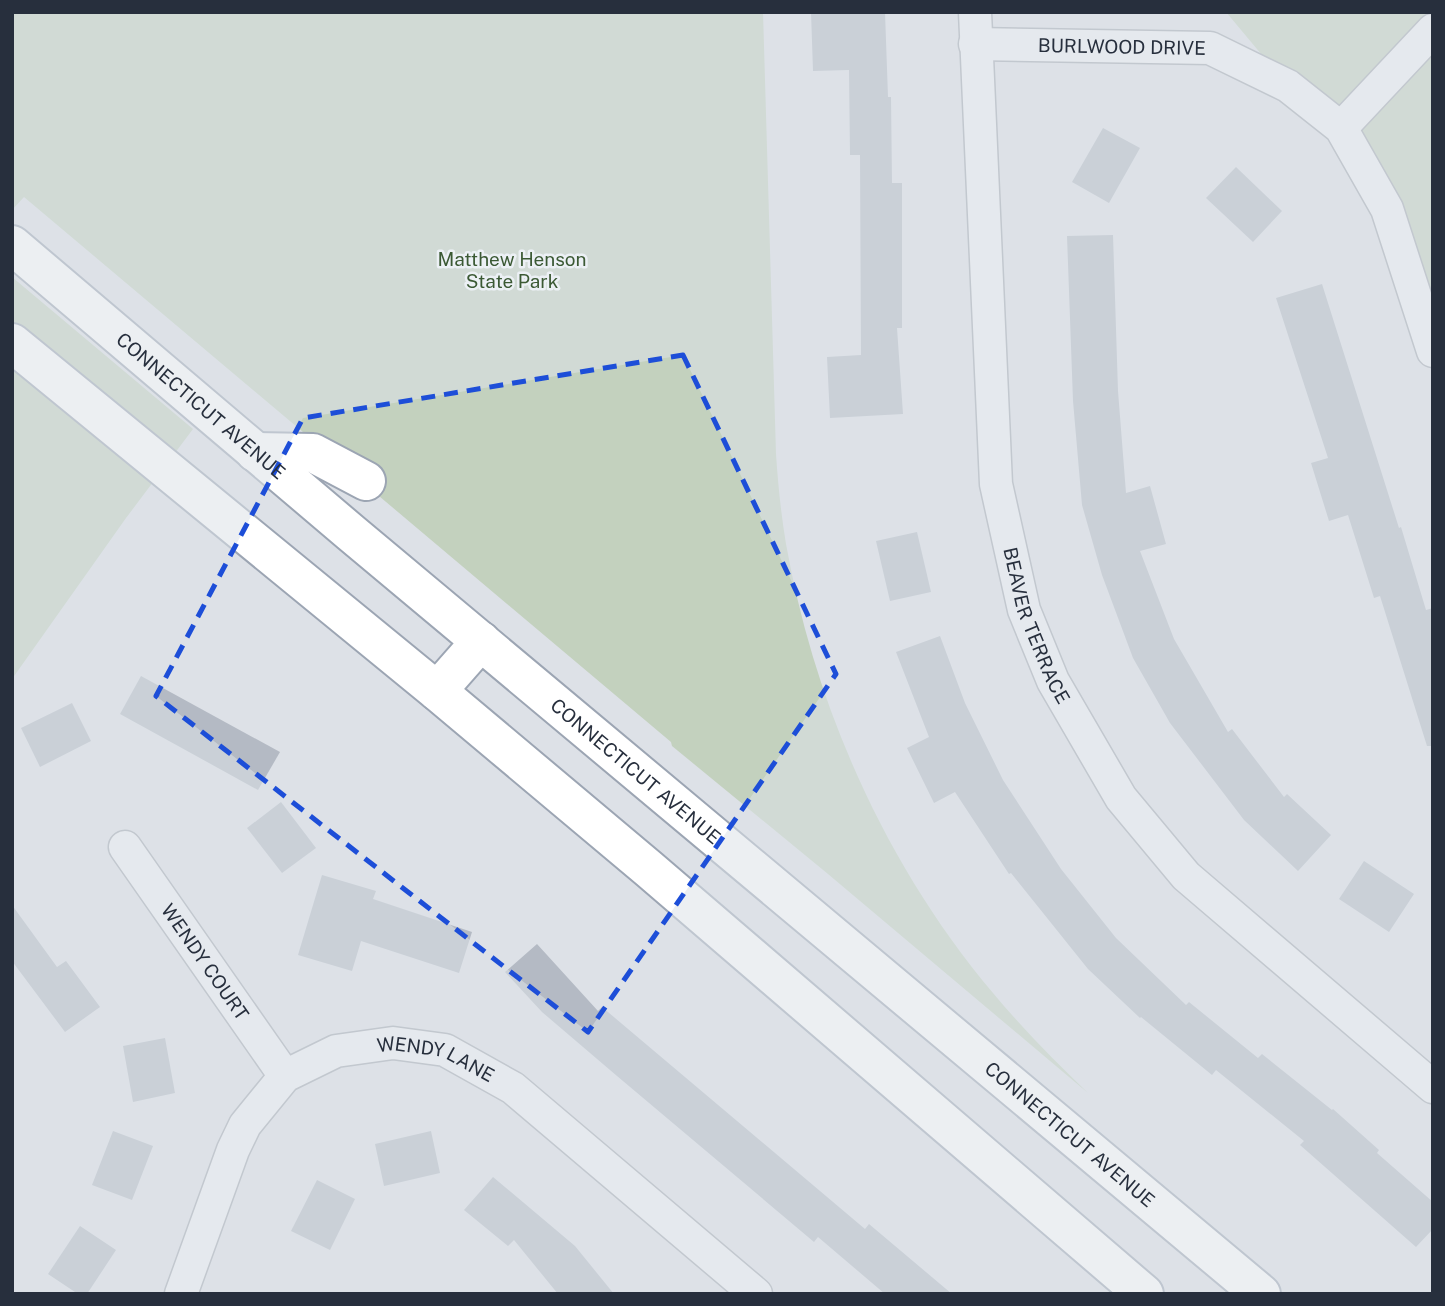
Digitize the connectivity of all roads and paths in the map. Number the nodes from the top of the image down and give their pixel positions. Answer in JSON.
{"nodes":[{"id":1,"x":975,"y":12,"type":"edge"},
{"id":2,"x":1433,"y":30,"type":"edge"},
{"id":3,"x":975,"y":44,"type":"junction"},
{"id":4,"x":1341,"y":128,"type":"junction"},
{"id":5,"x":12,"y":245,"type":"edge"},
{"id":6,"x":12,"y":343,"type":"edge"},
{"id":7,"x":1433,"y":351,"type":"edge"},
{"id":8,"x":255,"y":452,"type":"junction"},
{"id":9,"x":366,"y":481,"type":"dead end"},
{"id":10,"x":481,"y":641,"type":"junction"},
{"id":11,"x":437,"y":691,"type":"junction"},
{"id":12,"x":125,"y":847,"type":"dead end"},
{"id":13,"x":285,"y":1076,"type":"junction"},
{"id":14,"x":1433,"y":1087,"type":"edge"},
{"id":15,"x":181,"y":1294,"type":"edge"},
{"id":16,"x":757,"y":1294,"type":"edge"},
{"id":17,"x":1144,"y":1294,"type":"edge"},
{"id":18,"x":1261,"y":1294,"type":"edge"}],
"edges":[{"from":1,"to":3,"type":"street","name":"BEAVER TERRACE"},
{"from":2,"to":4,"type":"street"},
{"from":3,"to":4,"type":"street","name":"BURLWOOD DRIVE"},
{"from":3,"to":14,"type":"street","name":"BEAVER TERRACE"},
{"from":4,"to":7,"type":"street","name":"BURLWOOD DRIVE"},
{"from":5,"to":8,"type":"main road","name":"CONNECTICUT AVENUE"},
{"from":6,"to":11,"type":"main road"},
{"from":8,"to":9,"type":"main road"},
{"from":8,"to":10,"type":"main road","name":"CONNECTICUT AVENUE"},
{"from":10,"to":11,"type":"main road"},
{"from":10,"to":18,"type":"main road","name":"CONNECTICUT AVENUE"},
{"from":11,"to":17,"type":"main road"},
{"from":12,"to":13,"type":"street","name":"WENDY COURT"},
{"from":13,"to":15,"type":"street","name":"WENDY LANE"},
{"from":13,"to":16,"type":"street","name":"WENDY LANE"}]}
